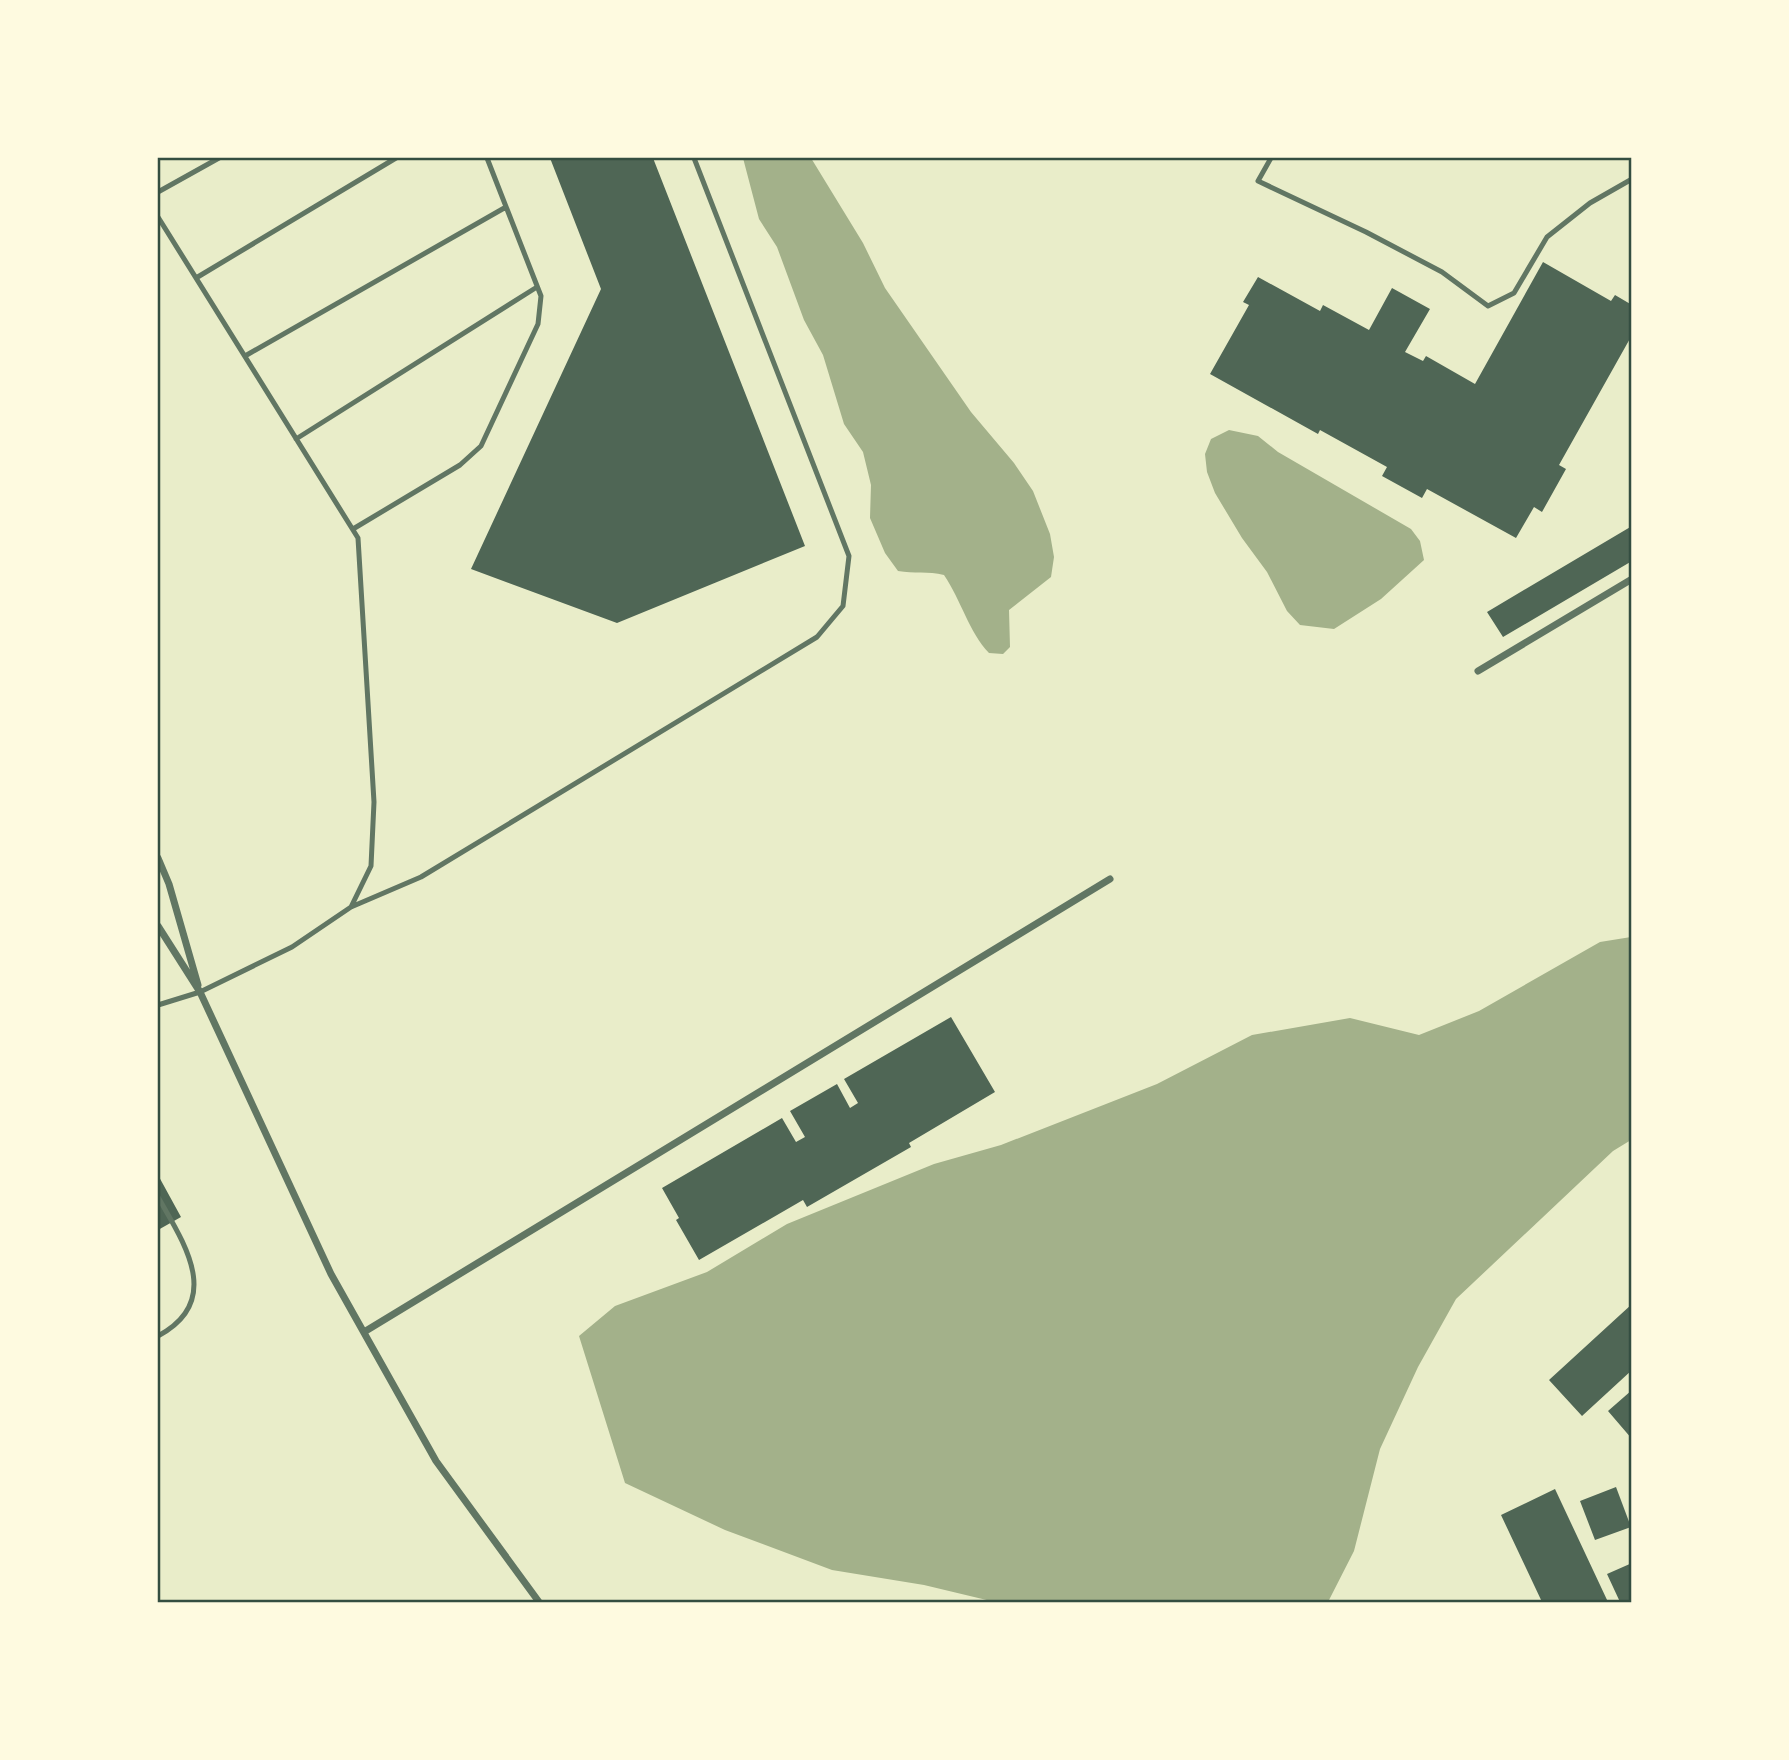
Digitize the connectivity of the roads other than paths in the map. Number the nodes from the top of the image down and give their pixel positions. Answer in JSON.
{"nodes":[{"id":1,"x":219,"y":158,"type":"edge"},
{"id":2,"x":396,"y":158,"type":"edge"},
{"id":3,"x":487,"y":158,"type":"edge"},
{"id":4,"x":694,"y":158,"type":"edge"},
{"id":5,"x":1271,"y":158,"type":"edge"},
{"id":6,"x":1632,"y":179,"type":"edge"},
{"id":7,"x":158,"y":192,"type":"edge"},
{"id":8,"x":506,"y":207,"type":"junction"},
{"id":9,"x":158,"y":216,"type":"edge"},
{"id":10,"x":196,"y":278,"type":"junction"},
{"id":11,"x":537,"y":287,"type":"junction"},
{"id":12,"x":245,"y":356,"type":"junction"},
{"id":13,"x":296,"y":439,"type":"junction"},
{"id":14,"x":353,"y":529,"type":"junction"},
{"id":15,"x":1632,"y":579,"type":"edge"},
{"id":16,"x":1478,"y":671,"type":"dead end"},
{"id":17,"x":158,"y":858,"type":"edge"},
{"id":18,"x":1110,"y":878,"type":"dead end"},
{"id":19,"x":351,"y":907,"type":"junction"},
{"id":20,"x":158,"y":926,"type":"edge"},
{"id":21,"x":200,"y":992,"type":"junction"},
{"id":22,"x":158,"y":1005,"type":"edge"},
{"id":23,"x":158,"y":1197,"type":"edge"},
{"id":24,"x":364,"y":1332,"type":"junction"},
{"id":25,"x":158,"y":1336,"type":"edge"},
{"id":26,"x":539,"y":1602,"type":"edge"}],
"edges":[{"from":1,"to":7,"type":"lane"},
{"from":2,"to":10,"type":"lane"},
{"from":3,"to":8,"type":"lane"},
{"from":4,"to":19,"type":"lane"},
{"from":5,"to":6,"type":"lane"},
{"from":8,"to":11,"type":"lane"},
{"from":8,"to":12,"type":"lane"},
{"from":9,"to":10,"type":"lane"},
{"from":10,"to":12,"type":"lane"},
{"from":11,"to":13,"type":"lane"},
{"from":11,"to":14,"type":"lane"},
{"from":12,"to":13,"type":"lane"},
{"from":13,"to":14,"type":"lane"},
{"from":14,"to":19,"type":"lane"},
{"from":15,"to":16,"type":"street"},
{"from":17,"to":21,"type":"street"},
{"from":18,"to":24,"type":"street"},
{"from":19,"to":21,"type":"lane"},
{"from":20,"to":21,"type":"street"},
{"from":21,"to":22,"type":"lane"},
{"from":21,"to":24,"type":"street"},
{"from":23,"to":25,"type":"lane"},
{"from":24,"to":26,"type":"street"}]}
